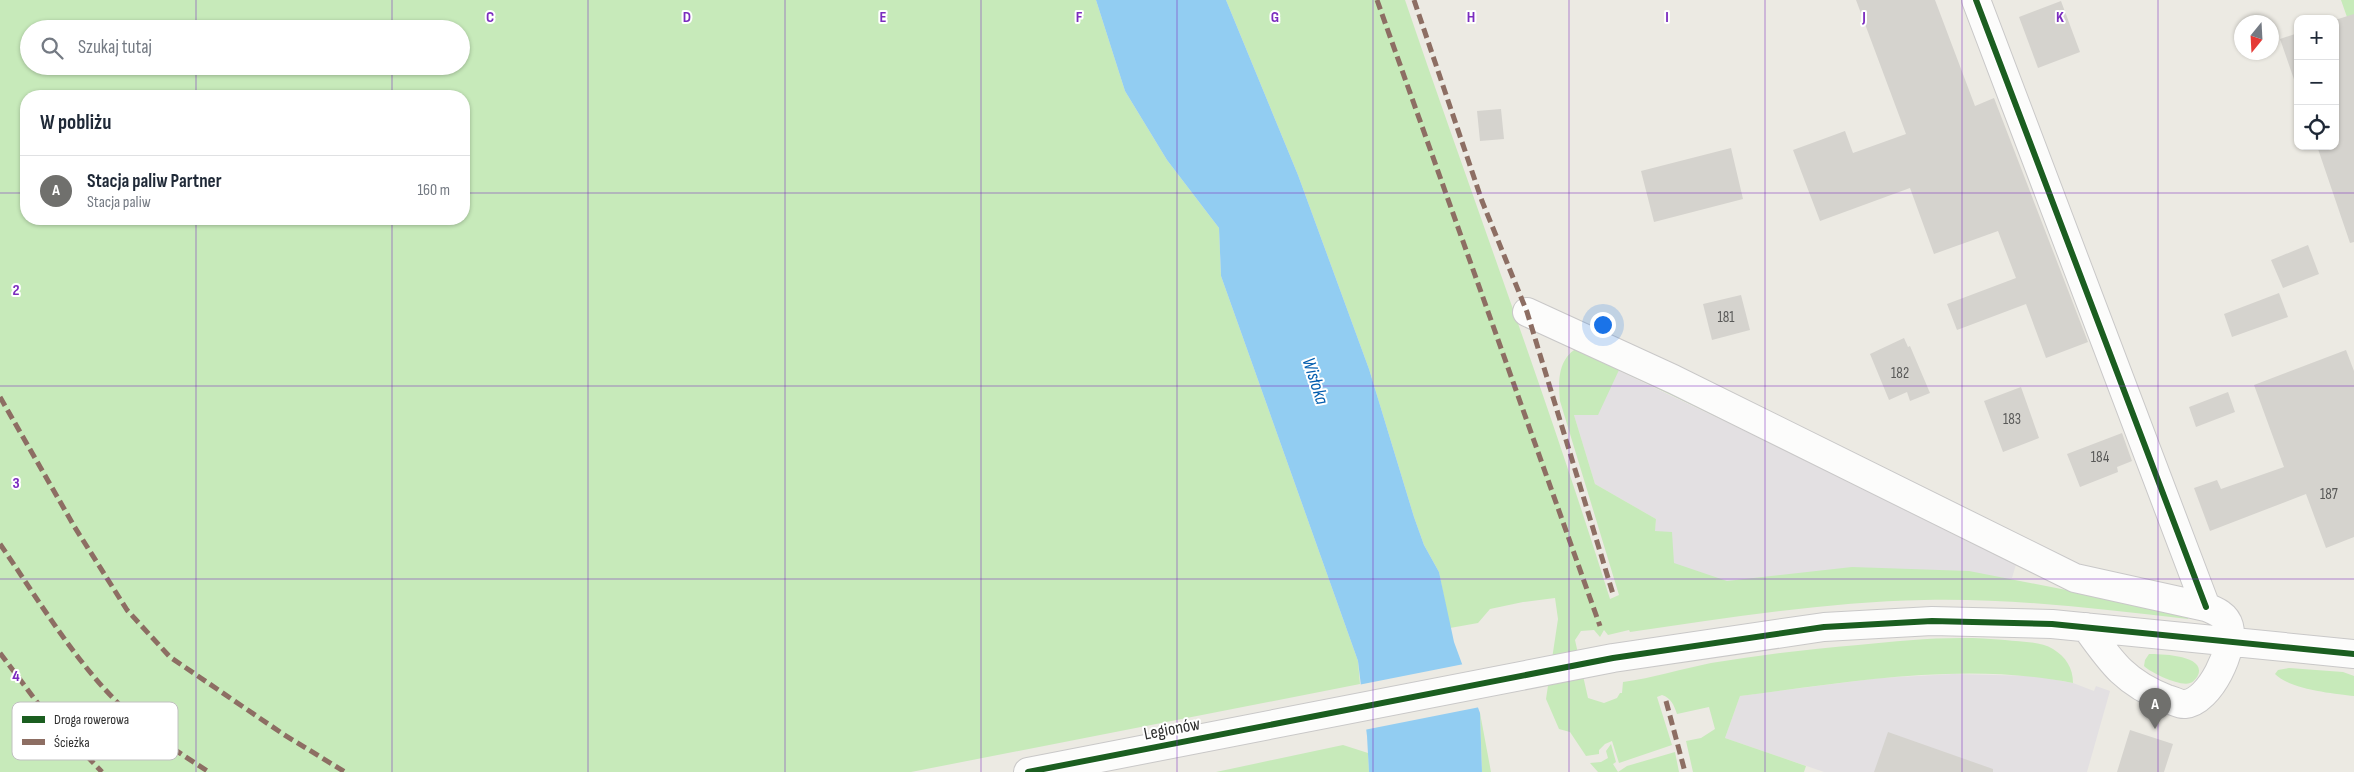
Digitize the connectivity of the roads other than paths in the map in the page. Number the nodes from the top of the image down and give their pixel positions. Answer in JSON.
{"nodes":[{"id":1,"x":1976,"y":0,"type":"edge"},
{"id":2,"x":1527,"y":312,"type":"dead end"},
{"id":3,"x":2206,"y":607,"type":"junction"},
{"id":4,"x":2086,"y":627,"type":"junction"},
{"id":5,"x":2228,"y":642,"type":"junction"},
{"id":6,"x":2354,"y":654,"type":"edge"},
{"id":7,"x":1028,"y":772,"type":"edge"}],
"edges":[{"from":1,"to":3,"type":"street"},
{"from":2,"to":3,"type":"street"},
{"from":3,"to":5,"type":"street"},
{"from":4,"to":5,"type":"street","name":"Legionów"},
{"from":4,"to":5,"type":"street"},
{"from":4,"to":7,"type":"street","name":"Legionów"},
{"from":5,"to":6,"type":"street","name":"Legionów"}]}
